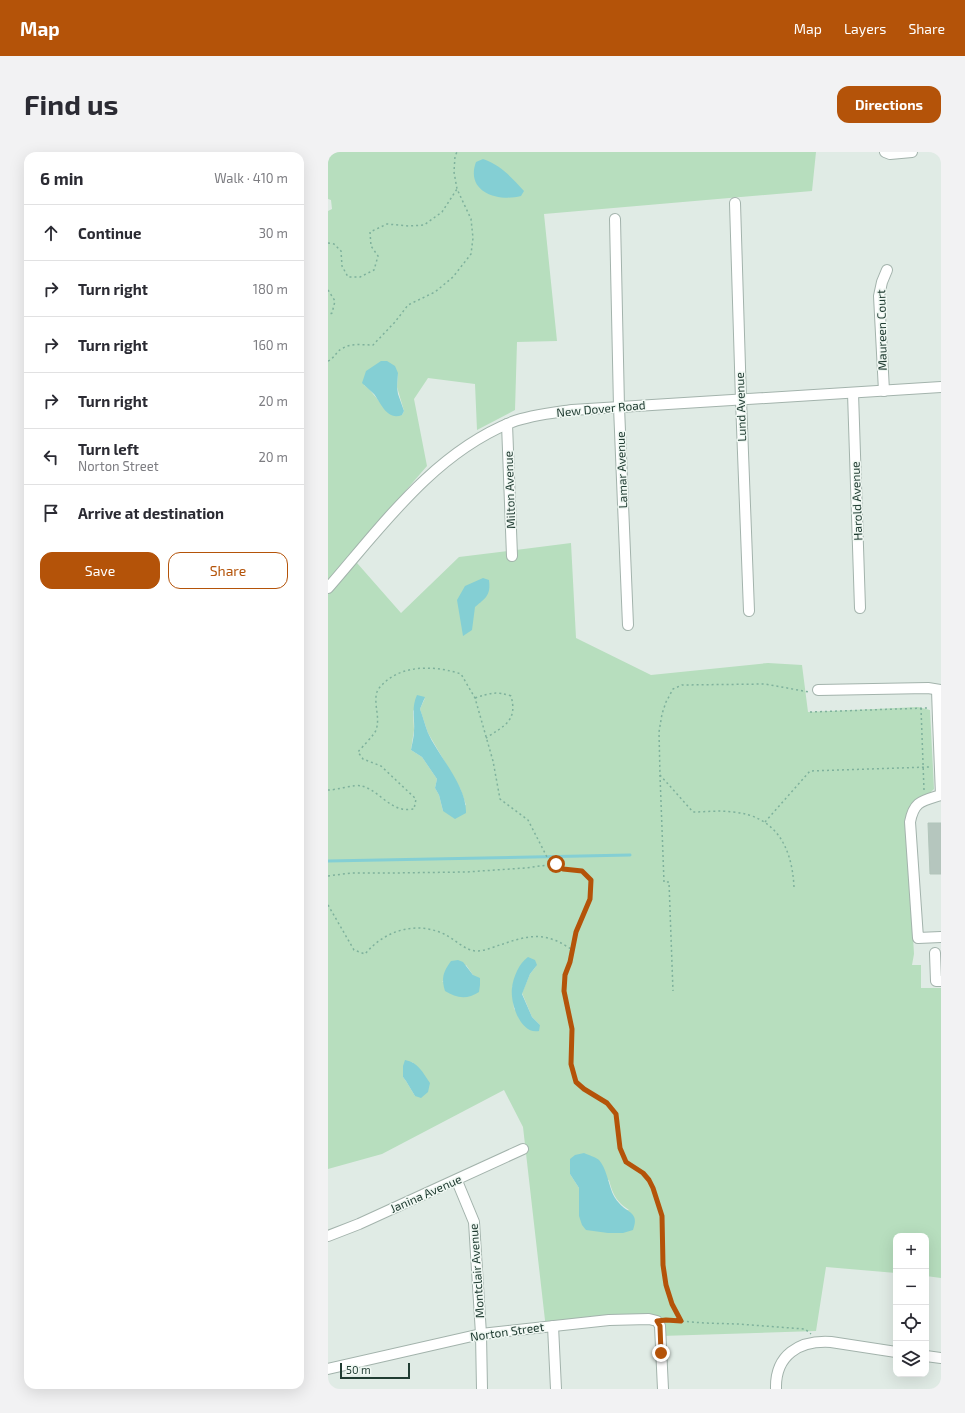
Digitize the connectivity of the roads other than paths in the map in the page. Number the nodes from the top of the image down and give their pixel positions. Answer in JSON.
{"nodes":[{"id":1,"x":885,"y":152,"type":"edge"},
{"id":2,"x":912,"y":152,"type":"edge"},
{"id":3,"x":735,"y":203,"type":"dead end"},
{"id":4,"x":615,"y":219,"type":"dead end"},
{"id":5,"x":887,"y":270,"type":"dead end"},
{"id":6,"x":941,"y":388,"type":"edge"},
{"id":7,"x":884,"y":391,"type":"junction"},
{"id":8,"x":853,"y":393,"type":"junction"},
{"id":9,"x":741,"y":400,"type":"junction"},
{"id":10,"x":619,"y":407,"type":"junction"},
{"id":11,"x":508,"y":424,"type":"junction"},
{"id":12,"x":512,"y":556,"type":"dead end"},
{"id":13,"x":328,"y":588,"type":"edge"},
{"id":14,"x":860,"y":608,"type":"dead end"},
{"id":15,"x":749,"y":611,"type":"dead end"},
{"id":16,"x":628,"y":625,"type":"dead end"},
{"id":17,"x":939,"y":690,"type":"edge"},
{"id":18,"x":814,"y":691,"type":"road end"},
{"id":19,"x":940,"y":719,"type":"edge"},
{"id":20,"x":941,"y":795,"type":"edge"},
{"id":21,"x":941,"y":937,"type":"edge"},
{"id":22,"x":935,"y":953,"type":"dead end"},
{"id":23,"x":941,"y":981,"type":"edge"},
{"id":24,"x":523,"y":1149,"type":"dead end"},
{"id":25,"x":456,"y":1181,"type":"junction"},
{"id":26,"x":328,"y":1236,"type":"edge"},
{"id":27,"x":553,"y":1326,"type":"junction"},
{"id":28,"x":481,"y":1334,"type":"junction"},
{"id":29,"x":893,"y":1352,"type":"edge"},
{"id":30,"x":929,"y":1356,"type":"edge"},
{"id":31,"x":941,"y":1358,"type":"edge"},
{"id":32,"x":328,"y":1369,"type":"edge"},
{"id":33,"x":482,"y":1389,"type":"edge"},
{"id":34,"x":556,"y":1389,"type":"edge"},
{"id":35,"x":663,"y":1389,"type":"edge"},
{"id":36,"x":776,"y":1389,"type":"edge"}],
"edges":[{"from":1,"to":2,"type":"street"},
{"from":3,"to":9,"type":"street","name":"Lund Avenue"},
{"from":4,"to":10,"type":"street","name":"Lamar Avenue"},
{"from":5,"to":7,"type":"street","name":"Maureen Court"},
{"from":6,"to":7,"type":"street","name":"New Dover Road"},
{"from":7,"to":8,"type":"street","name":"New Dover Road"},
{"from":8,"to":9,"type":"street","name":"New Dover Road"},
{"from":8,"to":14,"type":"street","name":"Harold Avenue"},
{"from":9,"to":10,"type":"street","name":"New Dover Road"},
{"from":9,"to":15,"type":"street","name":"Lund Avenue"},
{"from":10,"to":11,"type":"street","name":"New Dover Road"},
{"from":10,"to":16,"type":"street","name":"Lamar Avenue"},
{"from":11,"to":12,"type":"street","name":"Milton Avenue"},
{"from":11,"to":13,"type":"street","name":"New Dover Road"},
{"from":17,"to":18,"type":"street"},
{"from":17,"to":19,"type":"street"},
{"from":19,"to":20,"type":"street"},
{"from":20,"to":21,"type":"street"},
{"from":22,"to":23,"type":"street"},
{"from":24,"to":25,"type":"street","name":"Janina Avenue"},
{"from":25,"to":26,"type":"street","name":"Janina Avenue"},
{"from":25,"to":28,"type":"street","name":"Montclair Avenue"},
{"from":27,"to":28,"type":"street","name":"Norton Street"},
{"from":27,"to":34,"type":"street"},
{"from":27,"to":35,"type":"street","name":"Norton Street"},
{"from":28,"to":32,"type":"street","name":"Norton Street"},
{"from":28,"to":33,"type":"street","name":"Montclair Avenue"},
{"from":29,"to":36,"type":"street"},
{"from":30,"to":31,"type":"street"}]}
